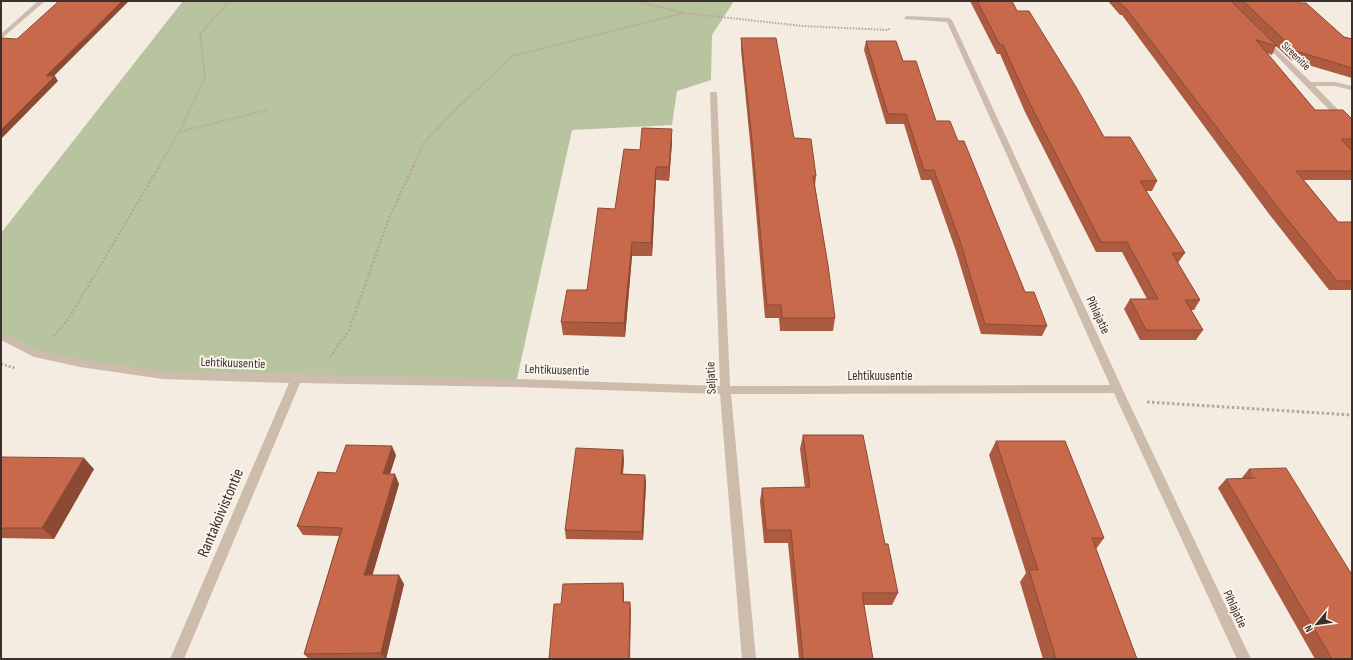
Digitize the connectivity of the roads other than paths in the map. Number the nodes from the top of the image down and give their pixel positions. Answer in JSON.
{"nodes":[{"id":1,"x":42,"y":1,"type":"edge"},
{"id":2,"x":906,"y":18,"type":"road end"},
{"id":3,"x":1258,"y":34,"type":"edge"},
{"id":4,"x":1,"y":37,"type":"edge"},
{"id":5,"x":1309,"y":84,"type":"junction"},
{"id":6,"x":1352,"y":88,"type":"edge"},
{"id":7,"x":713,"y":94,"type":"dead end"},
{"id":8,"x":1352,"y":128,"type":"edge"},
{"id":9,"x":1,"y":336,"type":"edge"},
{"id":10,"x":296,"y":379,"type":"junction"},
{"id":11,"x":1118,"y":389,"type":"junction"},
{"id":12,"x":725,"y":390,"type":"junction"},
{"id":13,"x":177,"y":659,"type":"edge"},
{"id":14,"x":749,"y":659,"type":"edge"},
{"id":15,"x":1244,"y":659,"type":"edge"}],
"edges":[{"from":1,"to":4,"type":"street"},
{"from":2,"to":11,"type":"street","name":"Pihlajatie"},
{"from":3,"to":5,"type":"street","name":"Sireenitie"},
{"from":5,"to":6,"type":"street"},
{"from":5,"to":8,"type":"street","name":"Sireenitie"},
{"from":7,"to":12,"type":"street","name":"Seljatie"},
{"from":9,"to":10,"type":"street","name":"Lehtikuusentie"},
{"from":10,"to":12,"type":"street","name":"Lehtikuusentie"},
{"from":10,"to":13,"type":"street","name":"Rantakoivistontie"},
{"from":11,"to":12,"type":"street","name":"Lehtikuusentie"},
{"from":11,"to":15,"type":"street","name":"Pihlajatie"},
{"from":12,"to":14,"type":"street","name":"Seljatie"}]}
